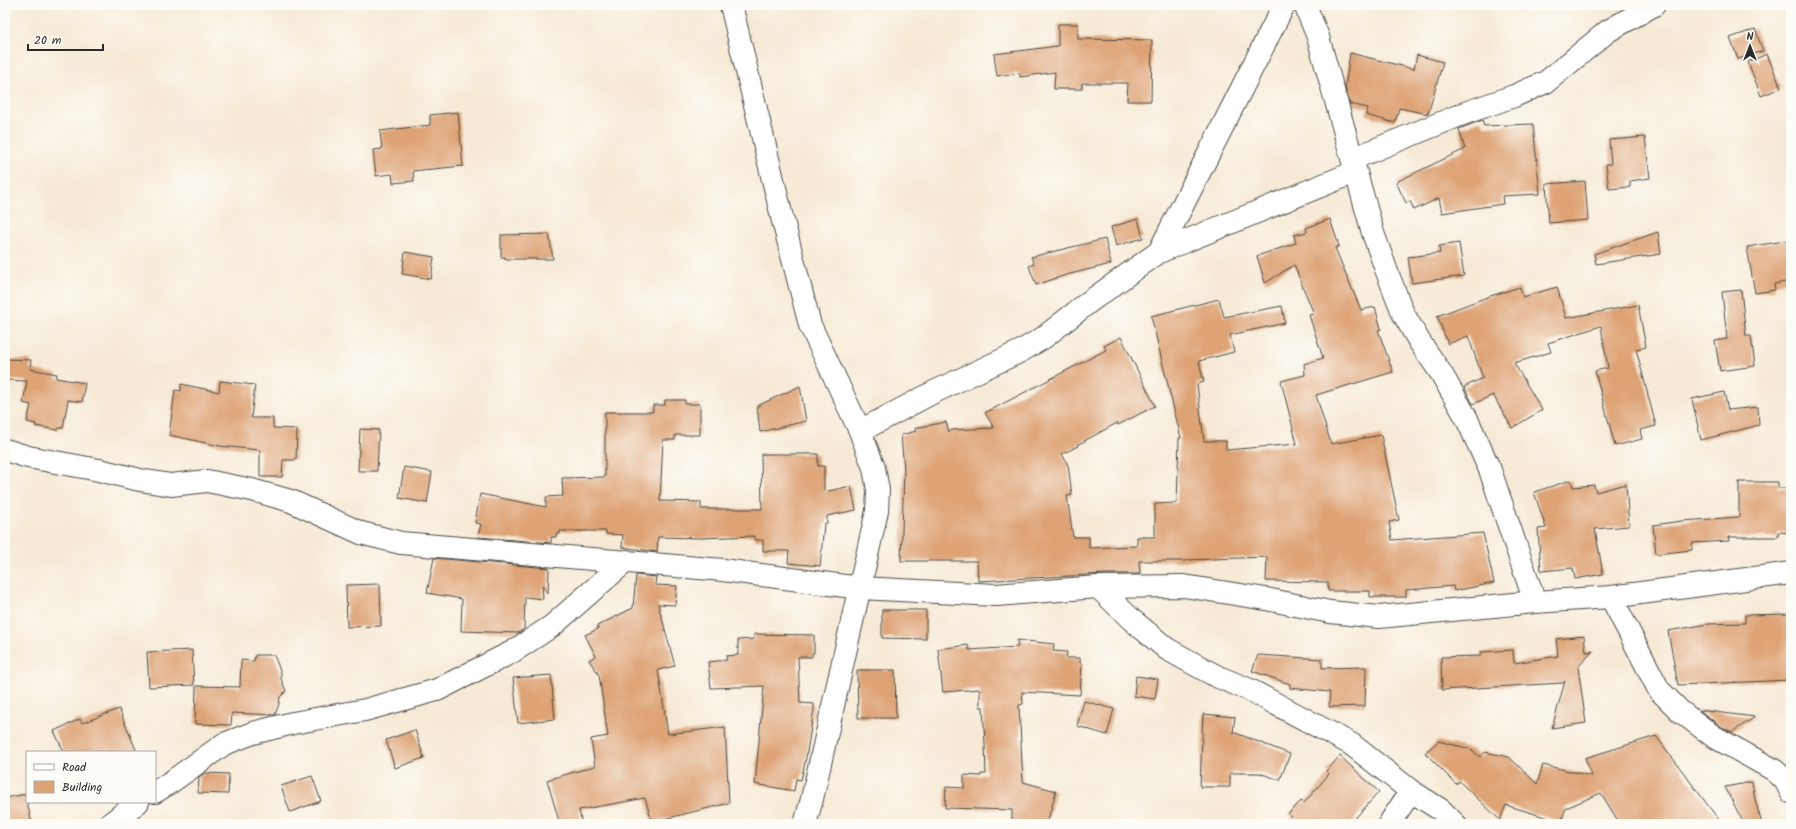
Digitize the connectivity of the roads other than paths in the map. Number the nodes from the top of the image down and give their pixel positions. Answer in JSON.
{"nodes":[{"id":1,"x":731,"y":5,"type":"edge"},
{"id":2,"x":1284,"y":5,"type":"edge"},
{"id":3,"x":1305,"y":5,"type":"edge"},
{"id":4,"x":1654,"y":5,"type":"edge"},
{"id":5,"x":1354,"y":166,"type":"junction"},
{"id":6,"x":1159,"y":252,"type":"junction"},
{"id":7,"x":860,"y":430,"type":"junction"},
{"id":8,"x":5,"y":450,"type":"edge"},
{"id":9,"x":626,"y":561,"type":"junction"},
{"id":10,"x":1791,"y":573,"type":"edge"},
{"id":11,"x":1098,"y":587,"type":"junction"},
{"id":12,"x":860,"y":588,"type":"junction"},
{"id":13,"x":1611,"y":597,"type":"junction"},
{"id":14,"x":1535,"y":602,"type":"junction"},
{"id":15,"x":156,"y":791,"type":"edge"},
{"id":16,"x":1411,"y":791,"type":"junction"},
{"id":17,"x":1791,"y":792,"type":"edge"},
{"id":18,"x":137,"y":803,"type":"edge"},
{"id":19,"x":110,"y":824,"type":"edge"},
{"id":20,"x":804,"y":824,"type":"edge"},
{"id":21,"x":1389,"y":824,"type":"edge"},
{"id":22,"x":1455,"y":824,"type":"edge"}],
"edges":[{"from":1,"to":7,"type":"street"},
{"from":2,"to":6,"type":"street"},
{"from":3,"to":5,"type":"street"},
{"from":4,"to":5,"type":"street"},
{"from":5,"to":6,"type":"street"},
{"from":5,"to":14,"type":"street"},
{"from":6,"to":7,"type":"street"},
{"from":7,"to":12,"type":"street"},
{"from":8,"to":9,"type":"street"},
{"from":9,"to":12,"type":"street"},
{"from":9,"to":15,"type":"street"},
{"from":10,"to":13,"type":"street"},
{"from":11,"to":12,"type":"street"},
{"from":11,"to":14,"type":"street"},
{"from":11,"to":16,"type":"street"},
{"from":12,"to":20,"type":"street"},
{"from":13,"to":14,"type":"street"},
{"from":13,"to":17,"type":"street"},
{"from":16,"to":21,"type":"street"},
{"from":16,"to":22,"type":"street"},
{"from":18,"to":19,"type":"street"}]}
